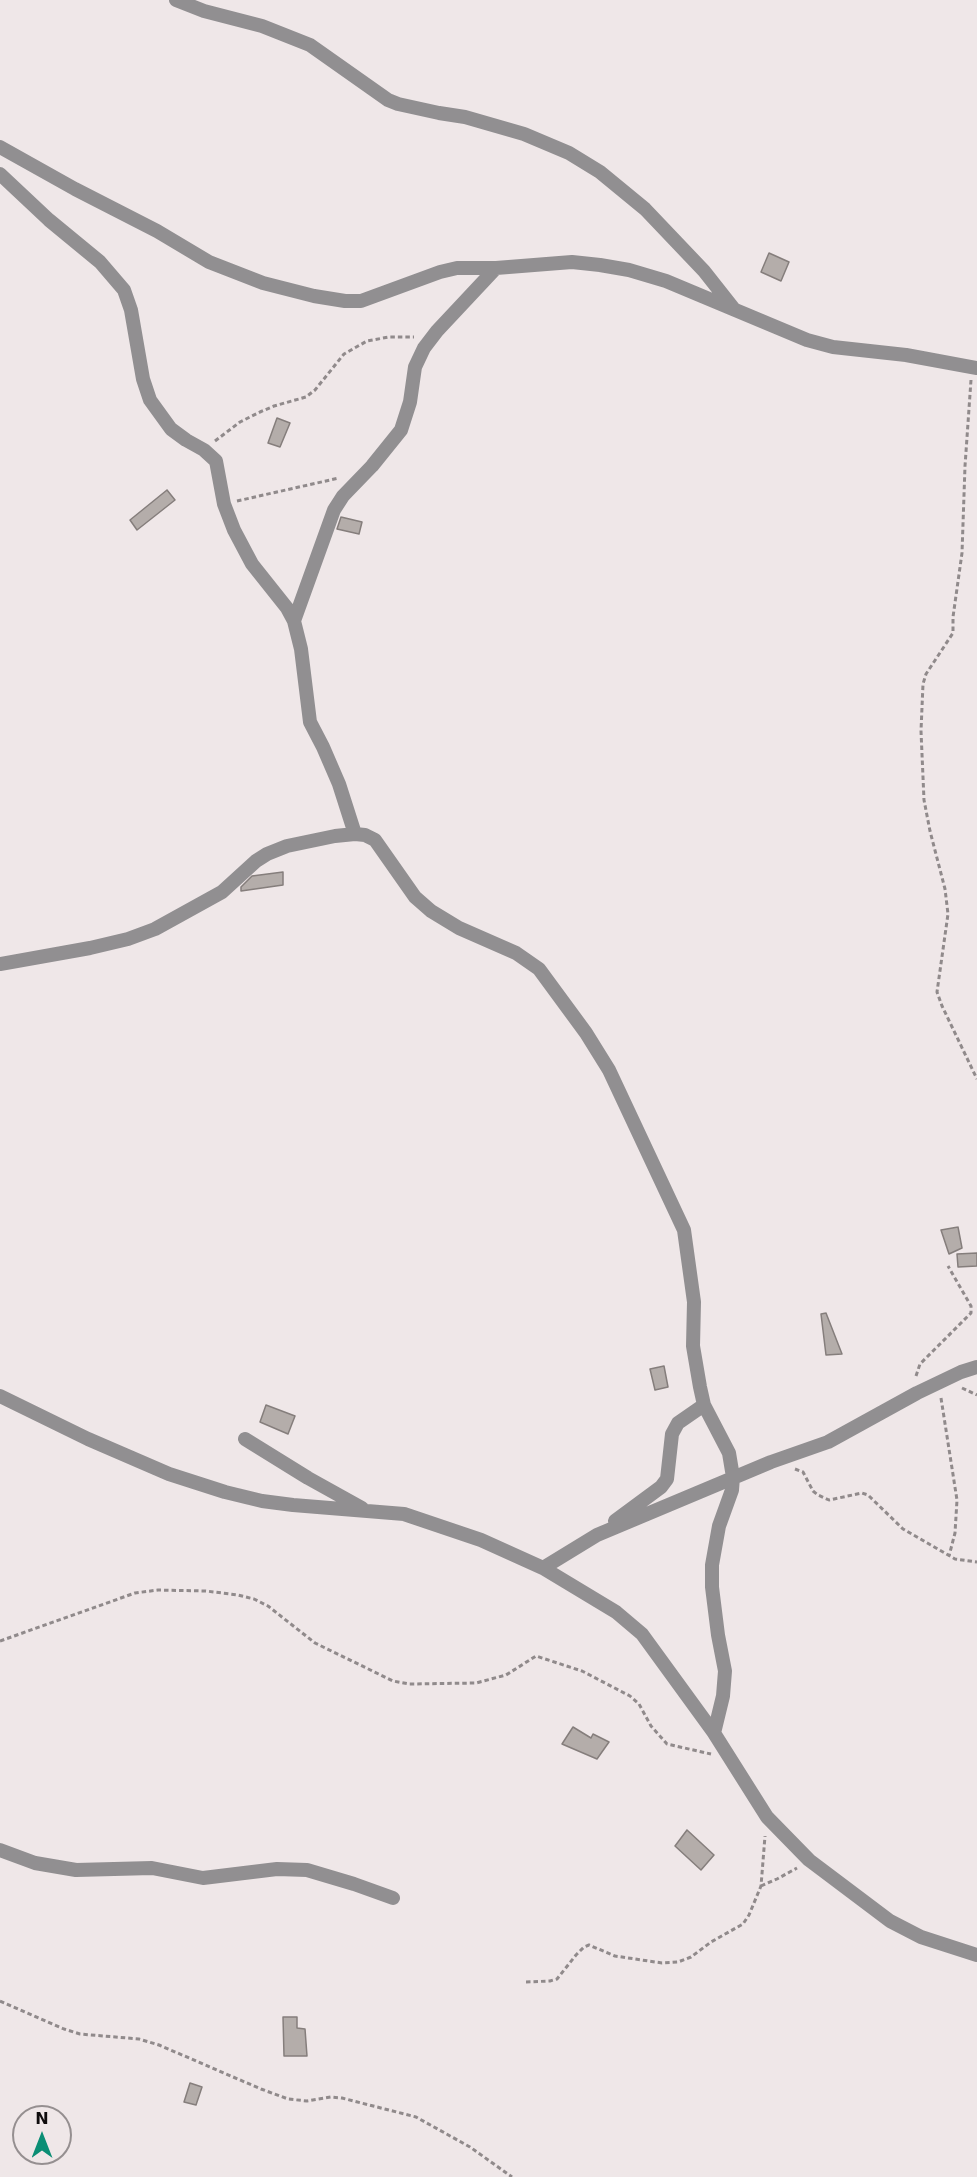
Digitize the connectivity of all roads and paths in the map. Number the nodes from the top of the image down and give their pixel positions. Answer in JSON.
{"nodes":[{"id":1,"x":176,"y":0,"type":"edge"},
{"id":2,"x":0,"y":147,"type":"edge"},
{"id":3,"x":0,"y":174,"type":"edge"},
{"id":4,"x":496,"y":268,"type":"junction"},
{"id":5,"x":735,"y":310,"type":"junction"},
{"id":6,"x":432,"y":338,"type":"junction"},
{"id":7,"x":975,"y":367,"type":"edge"},
{"id":8,"x":204,"y":450,"type":"junction"},
{"id":9,"x":361,"y":477,"type":"junction"},
{"id":10,"x":224,"y":504,"type":"junction"},
{"id":11,"x":294,"y":621,"type":"junction"},
{"id":12,"x":355,"y":834,"type":"junction"},
{"id":13,"x":0,"y":964,"type":"edge"},
{"id":14,"x":977,"y":1079,"type":"edge"},
{"id":15,"x":948,"y":1266,"type":"dead end"},
{"id":16,"x":977,"y":1368,"type":"edge"},
{"id":17,"x":937,"y":1384,"type":"junction"},
{"id":18,"x":917,"y":1393,"type":"junction"},
{"id":19,"x":0,"y":1396,"type":"edge"},
{"id":20,"x":705,"y":1405,"type":"junction"},
{"id":21,"x":245,"y":1439,"type":"dead end"},
{"id":22,"x":771,"y":1462,"type":"junction"},
{"id":23,"x":733,"y":1477,"type":"junction"},
{"id":24,"x":367,"y":1510,"type":"junction"},
{"id":25,"x":597,"y":1535,"type":"junction"},
{"id":26,"x":950,"y":1556,"type":"junction"},
{"id":27,"x":977,"y":1562,"type":"edge"},
{"id":28,"x":543,"y":1568,"type":"junction"},
{"id":29,"x":0,"y":1641,"type":"edge"},
{"id":30,"x":714,"y":1733,"type":"junction"},
{"id":31,"x":730,"y":1759,"type":"junction"},
{"id":32,"x":767,"y":1817,"type":"junction"},
{"id":33,"x":0,"y":1850,"type":"edge"},
{"id":34,"x":809,"y":1860,"type":"junction"},
{"id":35,"x":760,"y":1886,"type":"junction"},
{"id":36,"x":393,"y":1898,"type":"dead end"},
{"id":37,"x":977,"y":1955,"type":"edge"},
{"id":38,"x":526,"y":1982,"type":"dead end"},
{"id":39,"x":0,"y":2001,"type":"edge"},
{"id":40,"x":512,"y":2177,"type":"edge"}],
"edges":[{"from":1,"to":5,"type":"street"},
{"from":2,"to":4,"type":"street"},
{"from":3,"to":8,"type":"street"},
{"from":4,"to":5,"type":"street"},
{"from":4,"to":6,"type":"street"},
{"from":5,"to":7,"type":"street"},
{"from":6,"to":8,"type":"path"},
{"from":6,"to":9,"type":"street"},
{"from":7,"to":14,"type":"path"},
{"from":8,"to":10,"type":"street"},
{"from":9,"to":10,"type":"path"},
{"from":9,"to":11,"type":"street"},
{"from":10,"to":11,"type":"street"},
{"from":11,"to":12,"type":"street"},
{"from":12,"to":13,"type":"street"},
{"from":12,"to":20,"type":"street"},
{"from":15,"to":18,"type":"path"},
{"from":16,"to":17,"type":"street"},
{"from":17,"to":18,"type":"street"},
{"from":17,"to":26,"type":"path"},
{"from":18,"to":22,"type":"street"},
{"from":19,"to":24,"type":"street"},
{"from":20,"to":23,"type":"street"},
{"from":20,"to":25,"type":"street"},
{"from":21,"to":24,"type":"street"},
{"from":22,"to":23,"type":"street"},
{"from":22,"to":26,"type":"path"},
{"from":23,"to":25,"type":"street"},
{"from":23,"to":30,"type":"street"},
{"from":24,"to":28,"type":"street"},
{"from":25,"to":28,"type":"street"},
{"from":26,"to":27,"type":"path"},
{"from":28,"to":30,"type":"street"},
{"from":29,"to":31,"type":"path"},
{"from":30,"to":31,"type":"street"},
{"from":31,"to":32,"type":"street"},
{"from":32,"to":34,"type":"street"},
{"from":32,"to":35,"type":"path"},
{"from":33,"to":36,"type":"street"},
{"from":34,"to":35,"type":"path"},
{"from":34,"to":37,"type":"street"},
{"from":35,"to":38,"type":"path"},
{"from":39,"to":40,"type":"path"}]}
